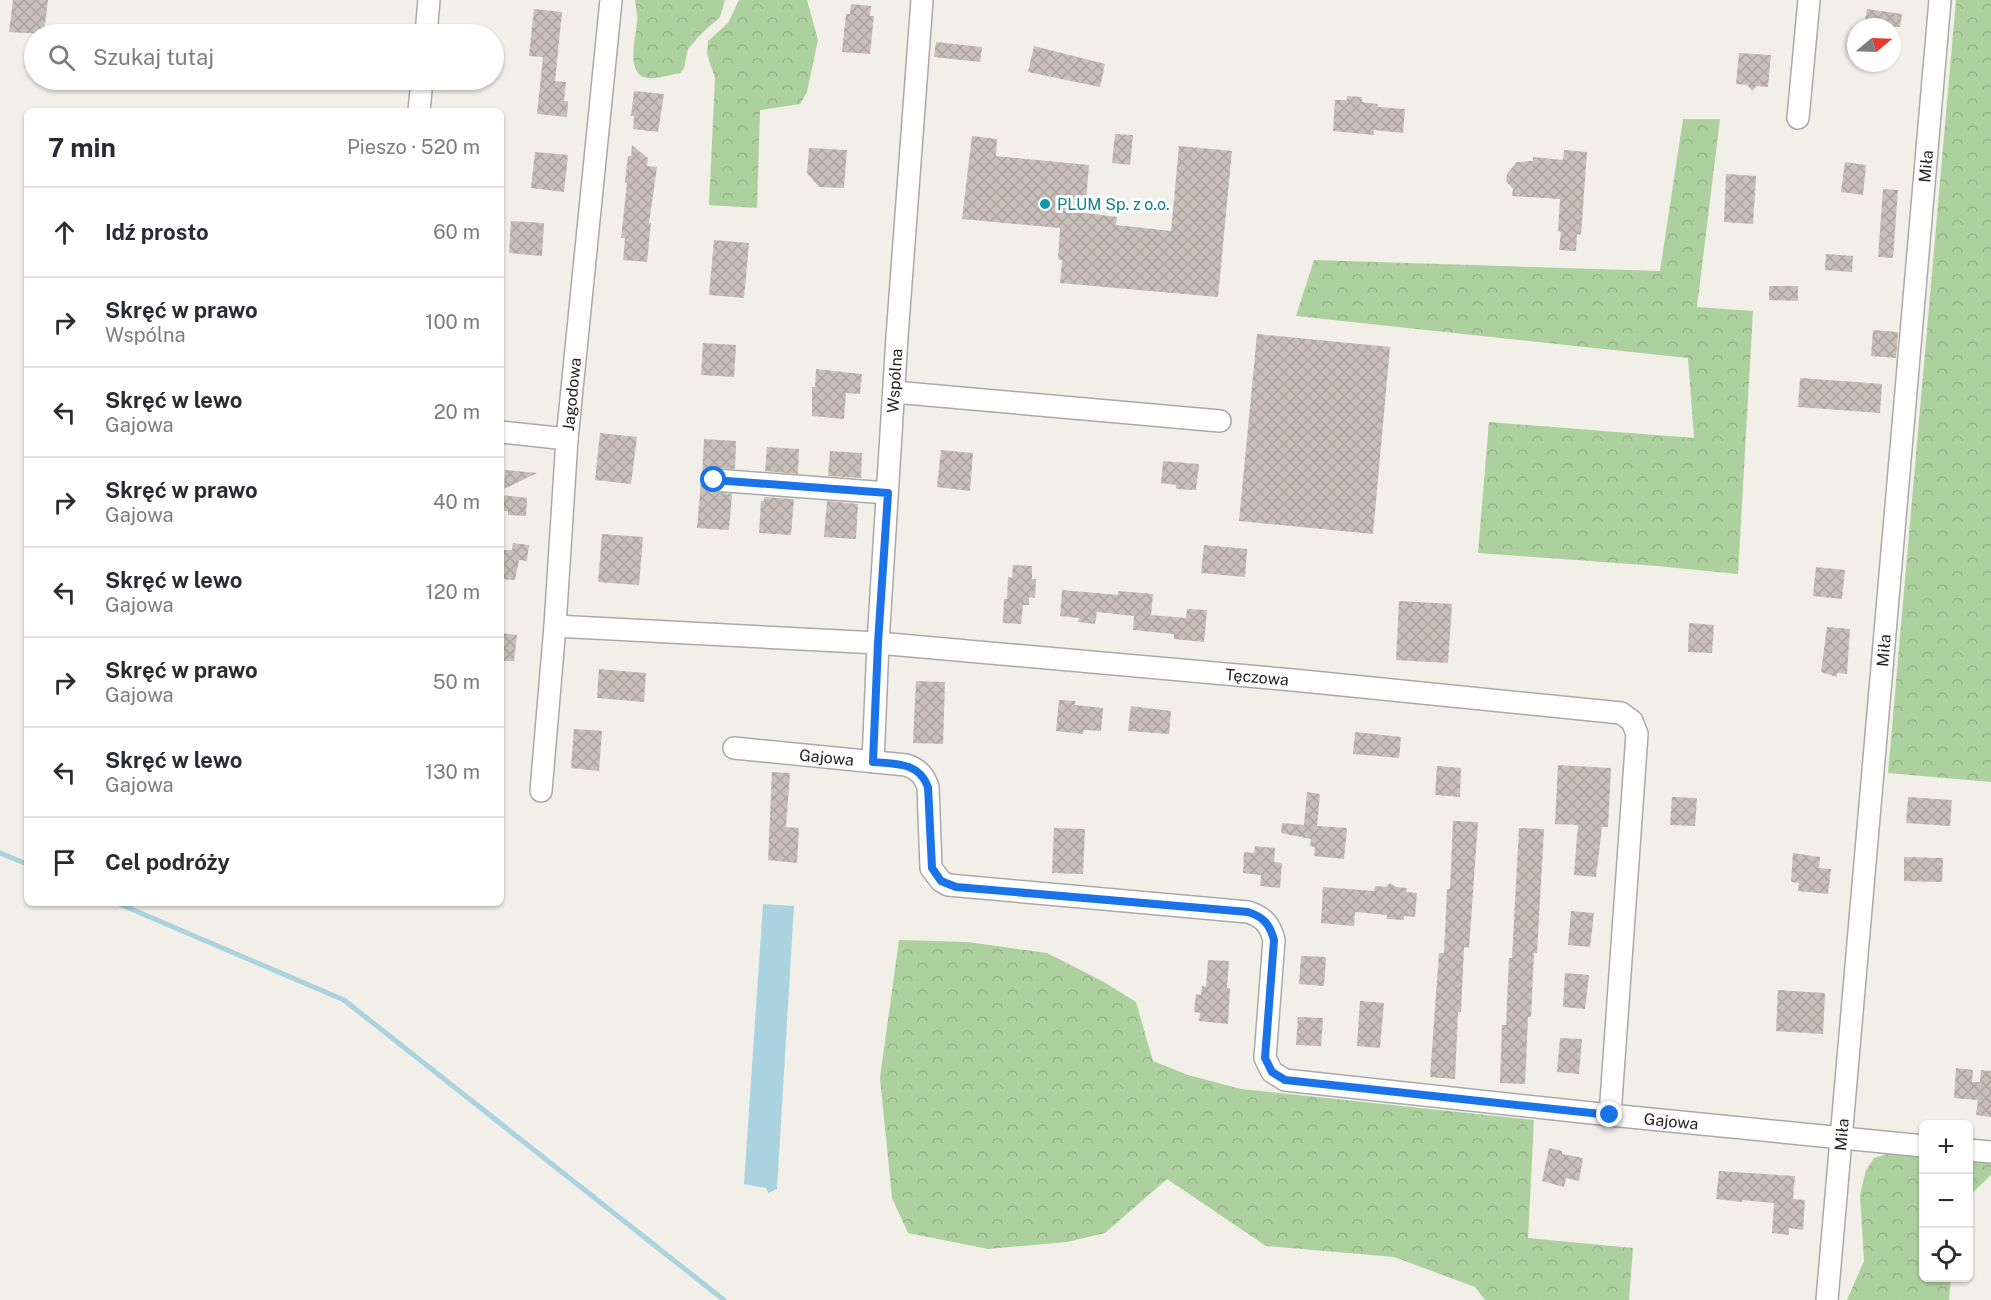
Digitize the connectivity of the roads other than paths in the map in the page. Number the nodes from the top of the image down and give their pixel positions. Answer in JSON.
{"nodes":[{"id":1,"x":429,"y":0,"type":"edge"},
{"id":2,"x":611,"y":0,"type":"edge"},
{"id":3,"x":922,"y":0,"type":"edge"},
{"id":4,"x":1809,"y":0,"type":"edge"},
{"id":5,"x":1940,"y":0,"type":"edge"},
{"id":6,"x":427,"y":24,"type":"edge"},
{"id":7,"x":421,"y":90,"type":"edge"},
{"id":8,"x":419,"y":108,"type":"edge"},
{"id":9,"x":1798,"y":118,"type":"dead end"},
{"id":10,"x":894,"y":393,"type":"junction"},
{"id":11,"x":1220,"y":421,"type":"dead end"},
{"id":12,"x":504,"y":432,"type":"edge"},
{"id":13,"x":567,"y":439,"type":"junction"},
{"id":14,"x":714,"y":480,"type":"dead end"},
{"id":15,"x":888,"y":493,"type":"junction"},
{"id":16,"x":555,"y":626,"type":"junction"},
{"id":17,"x":878,"y":643,"type":"junction"},
{"id":18,"x":734,"y":748,"type":"dead end"},
{"id":19,"x":873,"y":762,"type":"junction"},
{"id":20,"x":541,"y":792,"type":"dead end"},
{"id":21,"x":1610,"y":1115,"type":"junction"},
{"id":22,"x":1842,"y":1139,"type":"junction"},
{"id":23,"x":1919,"y":1146,"type":"edge"},
{"id":24,"x":1973,"y":1150,"type":"edge"},
{"id":25,"x":1991,"y":1152,"type":"edge"},
{"id":26,"x":1827,"y":1300,"type":"edge"}],
"edges":[{"from":1,"to":6,"type":"street"},
{"from":2,"to":13,"type":"street","name":"Jagodowa"},
{"from":3,"to":10,"type":"street","name":"Wspólna"},
{"from":4,"to":9,"type":"street"},
{"from":5,"to":22,"type":"street","name":"Miła"},
{"from":7,"to":8,"type":"street"},
{"from":10,"to":11,"type":"street"},
{"from":10,"to":15,"type":"street","name":"Wspólna"},
{"from":12,"to":13,"type":"street"},
{"from":13,"to":16,"type":"street","name":"Jagodowa"},
{"from":14,"to":15,"type":"street"},
{"from":15,"to":17,"type":"street","name":"Wspólna"},
{"from":16,"to":17,"type":"street","name":"Tęczowa"},
{"from":16,"to":20,"type":"street","name":"Jagodowa"},
{"from":17,"to":19,"type":"street","name":"Wspólna"},
{"from":17,"to":21,"type":"street","name":"Tęczowa"},
{"from":18,"to":19,"type":"street","name":"Gajowa"},
{"from":19,"to":21,"type":"street","name":"Gajowa"},
{"from":21,"to":22,"type":"street","name":"Gajowa"},
{"from":22,"to":23,"type":"street","name":"Gajowa"},
{"from":22,"to":26,"type":"street","name":"Miła"},
{"from":24,"to":25,"type":"street"}]}
